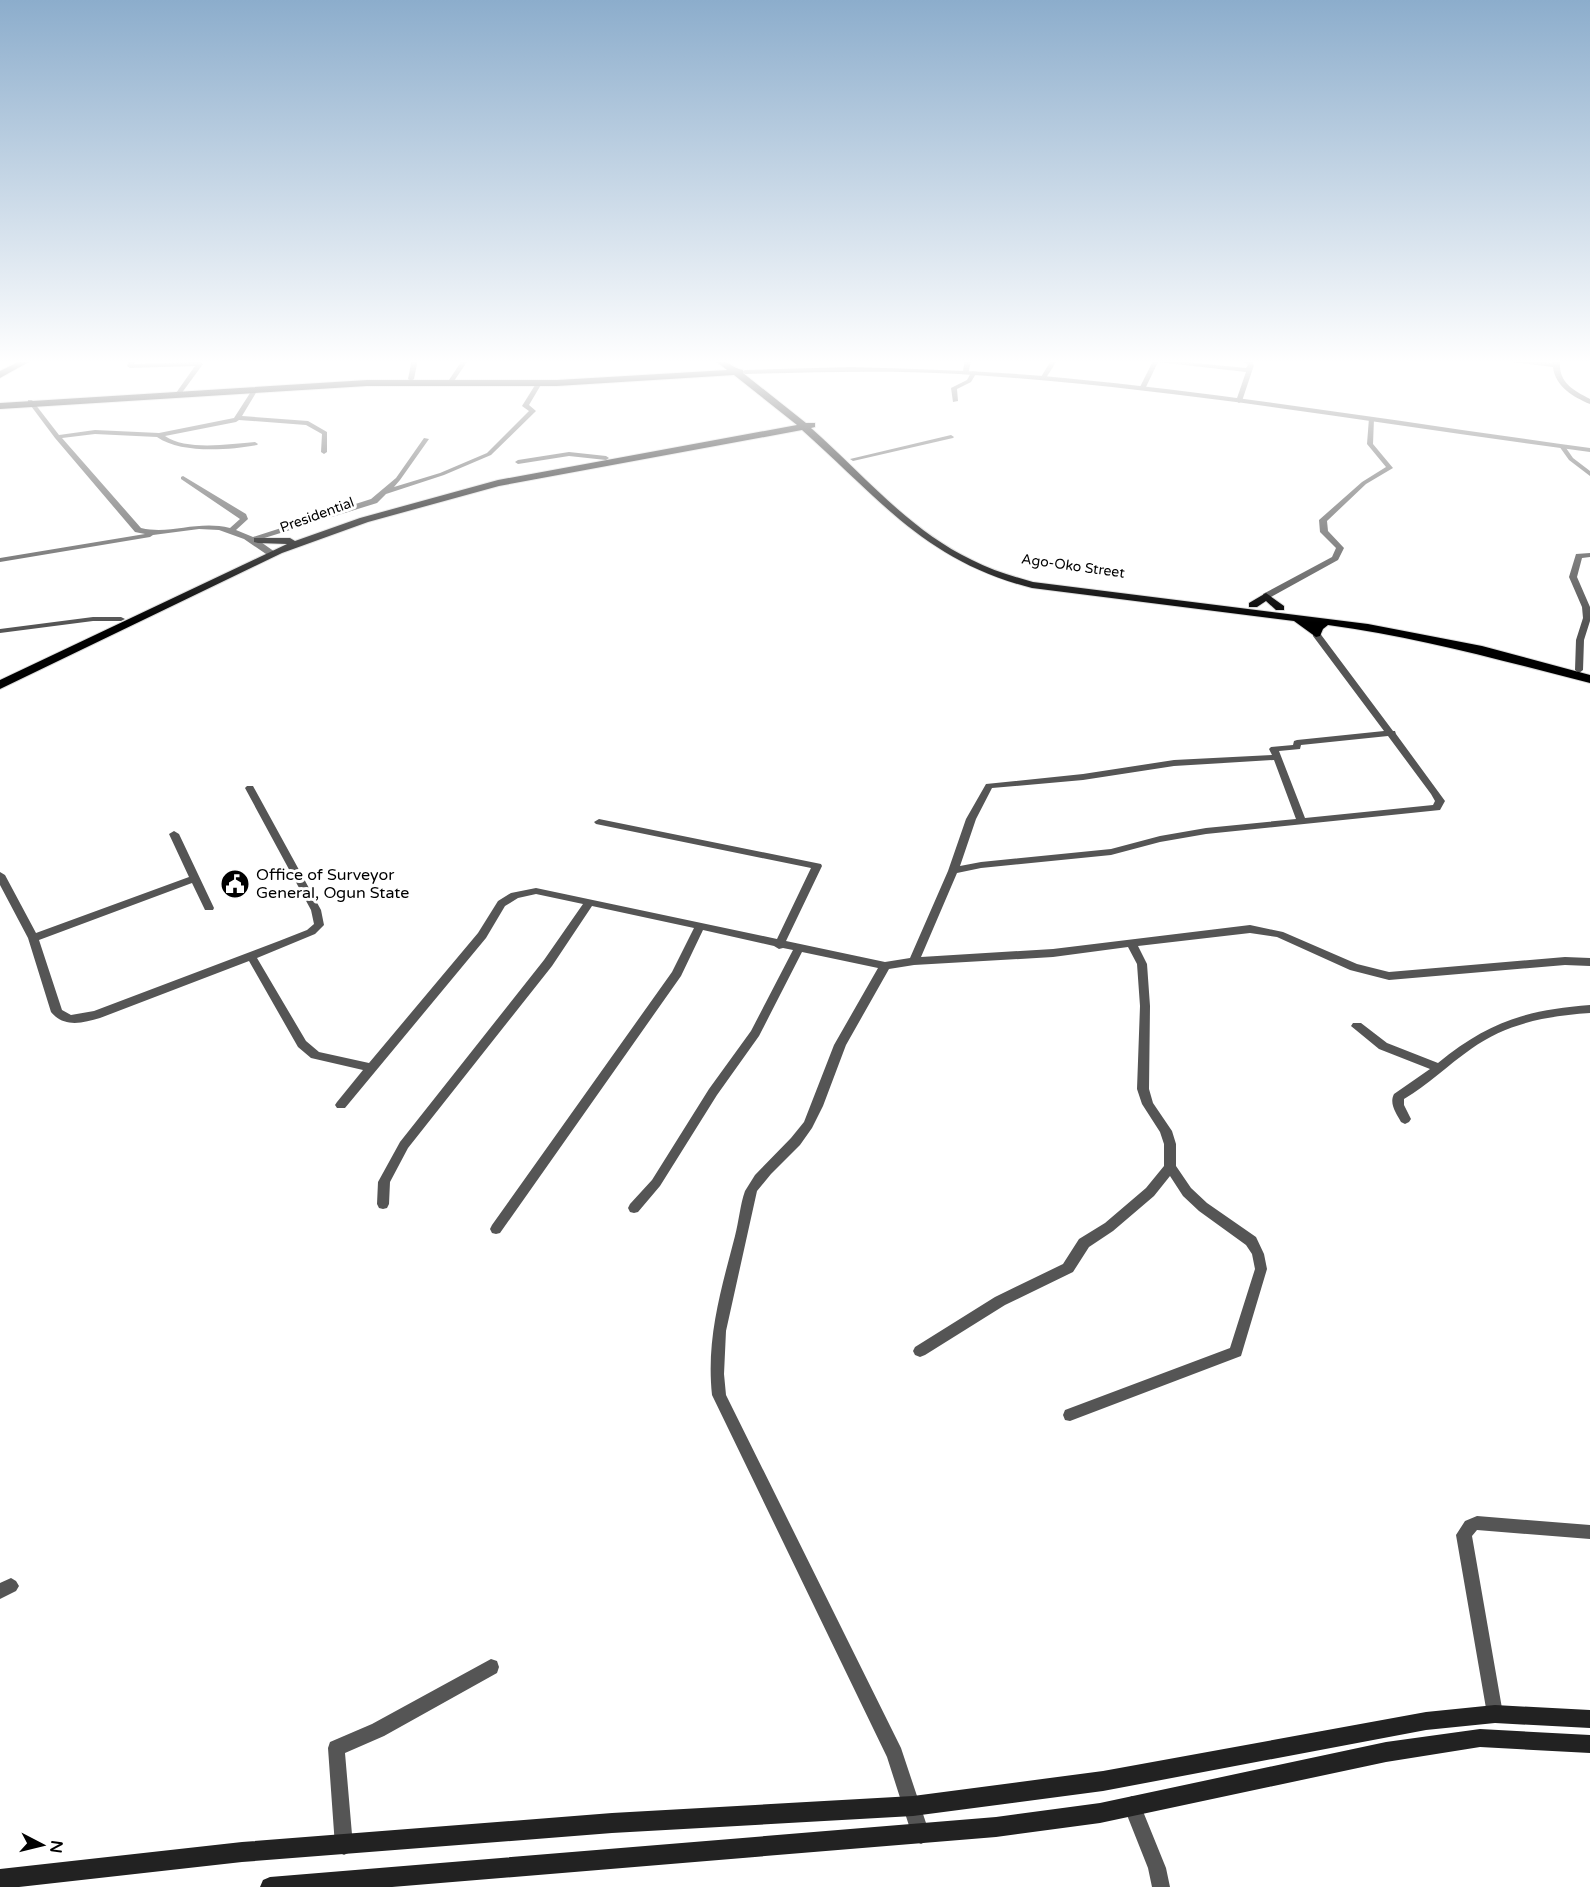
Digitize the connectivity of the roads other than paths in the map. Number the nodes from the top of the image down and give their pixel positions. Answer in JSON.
{"nodes":[{"id":1,"x":68,"y":447,"type":"edge"},
{"id":2,"x":69,"y":447,"type":"edge"},
{"id":3,"x":324,"y":447,"type":"edge"},
{"id":4,"x":420,"y":447,"type":"edge"},
{"id":5,"x":496,"y":447,"type":"edge"},
{"id":6,"x":674,"y":447,"type":"edge"},
{"id":7,"x":686,"y":447,"type":"edge"},
{"id":8,"x":827,"y":447,"type":"edge"},
{"id":9,"x":837,"y":447,"type":"edge"},
{"id":10,"x":906,"y":447,"type":"edge"},
{"id":11,"x":1373,"y":447,"type":"edge"},
{"id":12,"x":1563,"y":447,"type":"edge"},
{"id":13,"x":1570,"y":447,"type":"edge"},
{"id":14,"x":1586,"y":449,"type":"edge"},
{"id":15,"x":324,"y":452,"type":"dead end"},
{"id":16,"x":606,"y":458,"type":"junction"},
{"id":17,"x":853,"y":459,"type":"junction"},
{"id":18,"x":518,"y":462,"type":"dead end"},
{"id":19,"x":1590,"y":474,"type":"edge"},
{"id":20,"x":183,"y":478,"type":"dead end"},
{"id":21,"x":381,"y":493,"type":"junction"},
{"id":22,"x":234,"y":528,"type":"junction"},
{"id":23,"x":165,"y":532,"type":"junction"},
{"id":24,"x":255,"y":540,"type":"junction"},
{"id":25,"x":290,"y":541,"type":"junction"},
{"id":26,"x":273,"y":551,"type":"junction"},
{"id":27,"x":1590,"y":555,"type":"edge"},
{"id":28,"x":249,"y":559,"type":"junction"},
{"id":29,"x":0,"y":560,"type":"edge"},
{"id":30,"x":1266,"y":596,"type":"junction"},
{"id":31,"x":1253,"y":605,"type":"junction"},
{"id":32,"x":1280,"y":608,"type":"junction"},
{"id":33,"x":1296,"y":617,"type":"junction"},
{"id":34,"x":121,"y":619,"type":"junction"},
{"id":35,"x":1344,"y":619,"type":"junction"},
{"id":36,"x":1328,"y":621,"type":"junction"},
{"id":37,"x":1368,"y":623,"type":"junction"},
{"id":38,"x":0,"y":631,"type":"edge"},
{"id":39,"x":1316,"y":634,"type":"junction"},
{"id":40,"x":1585,"y":671,"type":"edge"},
{"id":41,"x":0,"y":678,"type":"edge"},
{"id":42,"x":1590,"y":679,"type":"edge"},
{"id":43,"x":0,"y":685,"type":"edge"},
{"id":44,"x":1392,"y":733,"type":"junction"},
{"id":45,"x":1276,"y":757,"type":"junction"},
{"id":46,"x":250,"y":788,"type":"dead end"},
{"id":47,"x":1301,"y":821,"type":"junction"},
{"id":48,"x":599,"y":822,"type":"dead end"},
{"id":49,"x":174,"y":834,"type":"dead end"},
{"id":50,"x":953,"y":871,"type":"junction"},
{"id":51,"x":0,"y":875,"type":"edge"},
{"id":52,"x":194,"y":879,"type":"junction"},
{"id":53,"x":589,"y":903,"type":"junction"},
{"id":54,"x":208,"y":908,"type":"dead end"},
{"id":55,"x":700,"y":927,"type":"junction"},
{"id":56,"x":33,"y":938,"type":"junction"},
{"id":57,"x":1132,"y":944,"type":"junction"},
{"id":58,"x":779,"y":945,"type":"junction"},
{"id":59,"x":799,"y":948,"type":"junction"},
{"id":60,"x":251,"y":956,"type":"junction"},
{"id":61,"x":914,"y":961,"type":"junction"},
{"id":62,"x":1590,"y":962,"type":"edge"},
{"id":63,"x":885,"y":966,"type":"junction"},
{"id":64,"x":1590,"y":1009,"type":"edge"},
{"id":65,"x":1357,"y":1026,"type":"dead end"},
{"id":66,"x":371,"y":1068,"type":"junction"},
{"id":67,"x":1439,"y":1068,"type":"junction"},
{"id":68,"x":341,"y":1105,"type":"dead end"},
{"id":69,"x":1405,"y":1119,"type":"dead end"},
{"id":70,"x":1170,"y":1167,"type":"junction"},
{"id":71,"x":384,"y":1204,"type":"dead end"},
{"id":72,"x":634,"y":1208,"type":"dead end"},
{"id":73,"x":496,"y":1229,"type":"dead end"},
{"id":74,"x":920,"y":1351,"type":"dead end"},
{"id":75,"x":1070,"y":1415,"type":"dead end"},
{"id":76,"x":1590,"y":1532,"type":"edge"},
{"id":77,"x":490,"y":1667,"type":"dead end"},
{"id":78,"x":1495,"y":1714,"type":"junction"},
{"id":79,"x":1590,"y":1719,"type":"edge"},
{"id":80,"x":1590,"y":1744,"type":"edge"},
{"id":81,"x":1132,"y":1805,"type":"junction"},
{"id":82,"x":913,"y":1806,"type":"junction"},
{"id":83,"x":921,"y":1834,"type":"junction"},
{"id":84,"x":344,"y":1846,"type":"junction"},
{"id":85,"x":0,"y":1879,"type":"edge"},
{"id":86,"x":270,"y":1887,"type":"edge"},
{"id":87,"x":1161,"y":1887,"type":"edge"}],
"edges":[{"from":1,"to":23,"type":"street"},
{"from":2,"to":22,"type":"street"},
{"from":3,"to":15,"type":"street"},
{"from":4,"to":21,"type":"street"},
{"from":5,"to":21,"type":"street"},
{"from":6,"to":16,"type":"main road","name":"Presidential"},
{"from":7,"to":26,"type":"main road"},
{"from":8,"to":33,"type":"main road"},
{"from":9,"to":17,"type":"main road","name":"Ago-Oko Street"},
{"from":10,"to":17,"type":"street"},
{"from":11,"to":30,"type":"street"},
{"from":12,"to":19,"type":"street"},
{"from":13,"to":14,"type":"street"},
{"from":16,"to":18,"type":"street"},
{"from":16,"to":25,"type":"main road","name":"Presidential"},
{"from":17,"to":31,"type":"main road","name":"Ago-Oko Street"},
{"from":20,"to":22,"type":"street"},
{"from":21,"to":24,"type":"street"},
{"from":22,"to":24,"type":"street"},
{"from":23,"to":24,"type":"street"},
{"from":23,"to":29,"type":"street"},
{"from":24,"to":25,"type":"main road"},
{"from":24,"to":26,"type":"street"},
{"from":24,"to":28,"type":"main road"},
{"from":25,"to":26,"type":"main road","name":"Presidential"},
{"from":26,"to":28,"type":"main road","name":"Presidential"},
{"from":26,"to":43,"type":"main road"},
{"from":27,"to":40,"type":"street"},
{"from":28,"to":34,"type":"main road","name":"Presidential"},
{"from":30,"to":31,"type":"main road"},
{"from":30,"to":32,"type":"main road"},
{"from":31,"to":32,"type":"main road","name":"Ago-Oko Street"},
{"from":32,"to":35,"type":"main road","name":"Ago-Oko Street"},
{"from":33,"to":36,"type":"main road"},
{"from":33,"to":39,"type":"main road"},
{"from":34,"to":38,"type":"street"},
{"from":34,"to":41,"type":"main road","name":"Presidential"},
{"from":35,"to":36,"type":"main road"},
{"from":35,"to":37,"type":"main road"},
{"from":36,"to":39,"type":"main road"},
{"from":37,"to":40,"type":"main road"},
{"from":37,"to":42,"type":"main road"},
{"from":39,"to":44,"type":"street"},
{"from":44,"to":45,"type":"street"},
{"from":44,"to":47,"type":"street"},
{"from":45,"to":47,"type":"street"},
{"from":45,"to":50,"type":"street"},
{"from":46,"to":60,"type":"street"},
{"from":47,"to":50,"type":"street"},
{"from":48,"to":58,"type":"street"},
{"from":49,"to":52,"type":"street"},
{"from":50,"to":61,"type":"street"},
{"from":51,"to":56,"type":"street"},
{"from":52,"to":54,"type":"street"},
{"from":52,"to":56,"type":"street"},
{"from":53,"to":55,"type":"street"},
{"from":53,"to":66,"type":"street"},
{"from":53,"to":71,"type":"street"},
{"from":55,"to":58,"type":"street"},
{"from":55,"to":73,"type":"street"},
{"from":56,"to":60,"type":"street"},
{"from":57,"to":61,"type":"street"},
{"from":57,"to":62,"type":"street"},
{"from":57,"to":70,"type":"street"},
{"from":58,"to":59,"type":"street"},
{"from":59,"to":63,"type":"street"},
{"from":59,"to":72,"type":"street"},
{"from":60,"to":66,"type":"street"},
{"from":61,"to":63,"type":"street"},
{"from":63,"to":82,"type":"street"},
{"from":64,"to":67,"type":"street"},
{"from":65,"to":67,"type":"street"},
{"from":66,"to":68,"type":"street"},
{"from":67,"to":69,"type":"street"},
{"from":70,"to":74,"type":"street"},
{"from":70,"to":75,"type":"street"},
{"from":76,"to":78,"type":"street"},
{"from":77,"to":84,"type":"street"},
{"from":78,"to":79,"type":"main road"},
{"from":78,"to":82,"type":"main road"},
{"from":80,"to":81,"type":"main road"},
{"from":81,"to":83,"type":"main road"},
{"from":81,"to":87,"type":"street"},
{"from":82,"to":83,"type":"street"},
{"from":82,"to":84,"type":"main road"},
{"from":83,"to":86,"type":"main road"},
{"from":84,"to":85,"type":"main road"}]}
